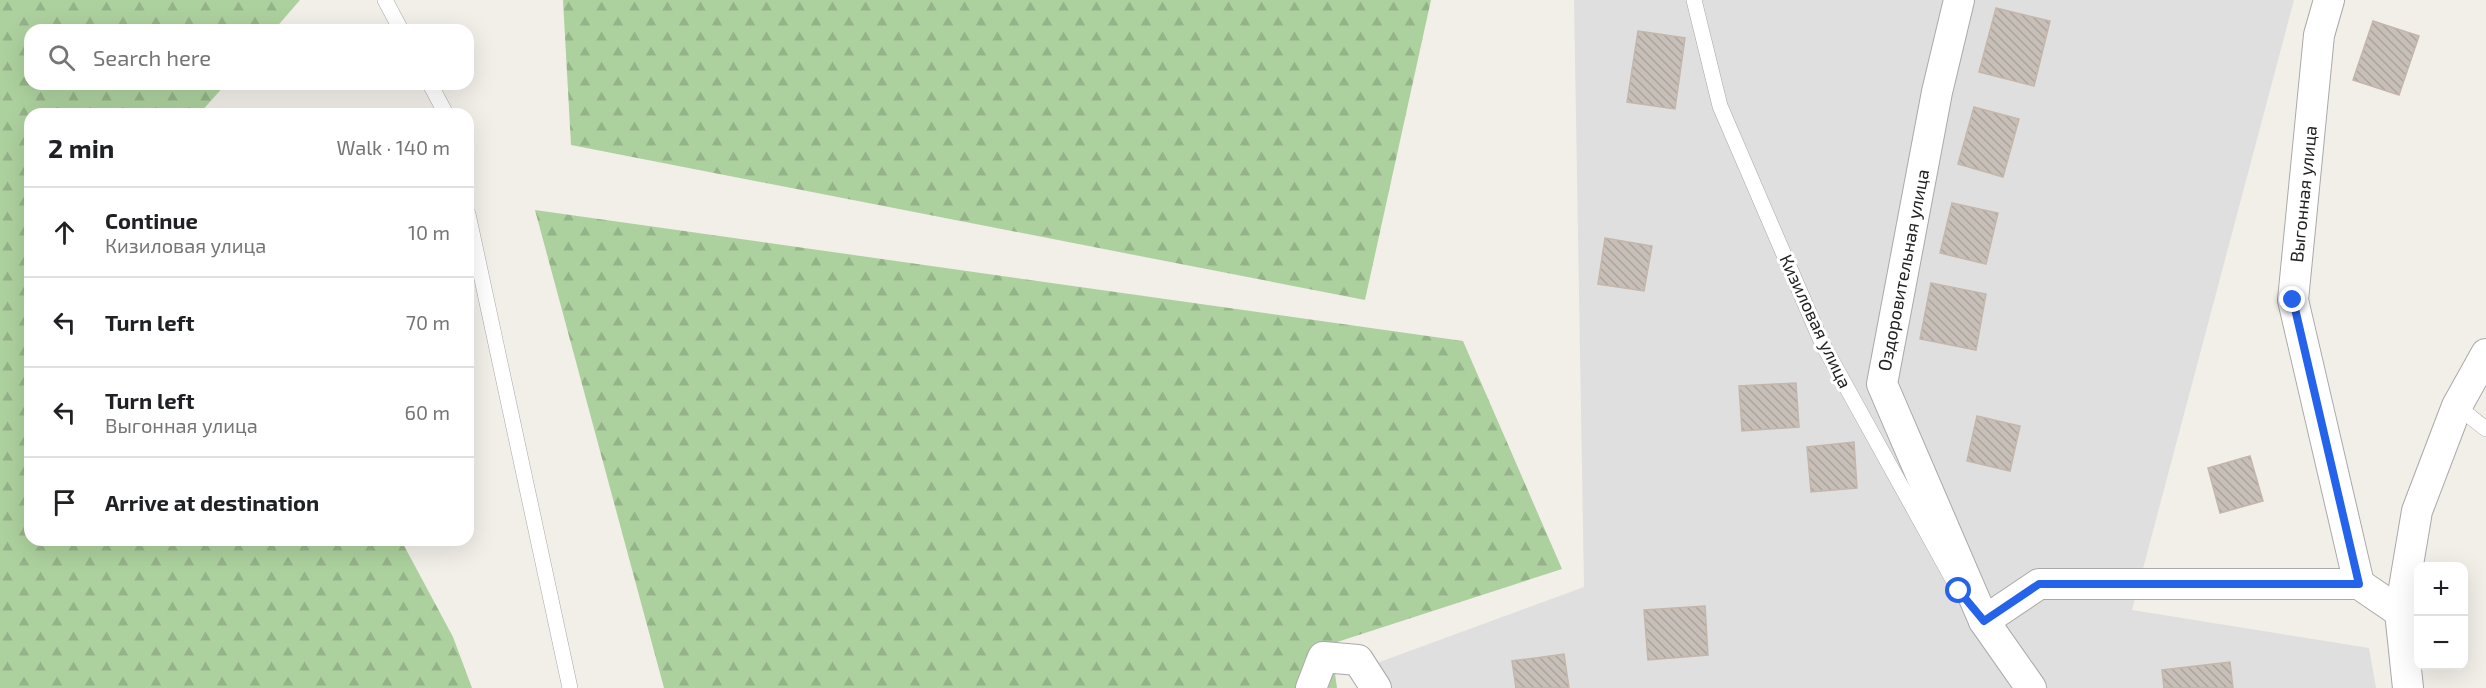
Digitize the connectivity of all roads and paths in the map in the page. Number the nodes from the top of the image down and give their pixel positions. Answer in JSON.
{"nodes":[{"id":1,"x":385,"y":0,"type":"edge"},
{"id":2,"x":1694,"y":0,"type":"edge"},
{"id":3,"x":1959,"y":0,"type":"edge"},
{"id":4,"x":2329,"y":0,"type":"edge"},
{"id":5,"x":398,"y":24,"type":"edge"},
{"id":6,"x":433,"y":90,"type":"edge"},
{"id":7,"x":443,"y":108,"type":"edge"},
{"id":8,"x":474,"y":242,"type":"edge"},
{"id":9,"x":2486,"y":354,"type":"edge"},
{"id":10,"x":2457,"y":406,"type":"junction"},
{"id":11,"x":2486,"y":429,"type":"edge"},
{"id":12,"x":2359,"y":584,"type":"junction"},
{"id":13,"x":2400,"y":612,"type":"junction"},
{"id":14,"x":1984,"y":621,"type":"junction"},
{"id":15,"x":570,"y":688,"type":"edge"},
{"id":16,"x":1311,"y":688,"type":"edge"},
{"id":17,"x":1376,"y":688,"type":"edge"},
{"id":18,"x":2031,"y":688,"type":"edge"},
{"id":19,"x":2408,"y":688,"type":"edge"}],
"edges":[{"from":1,"to":5,"type":"lane"},
{"from":2,"to":14,"type":"lane","name":"Кизиловая улица"},
{"from":3,"to":14,"type":"street","name":"Оздоровительная улица"},
{"from":4,"to":12,"type":"street","name":"Выгонная улица"},
{"from":6,"to":7,"type":"lane"},
{"from":8,"to":15,"type":"lane"},
{"from":9,"to":10,"type":"street"},
{"from":10,"to":11,"type":"lane"},
{"from":10,"to":13,"type":"street"},
{"from":12,"to":13,"type":"street"},
{"from":12,"to":14,"type":"street"},
{"from":13,"to":19,"type":"street"},
{"from":14,"to":18,"type":"street","name":"Оздоровительная улица"},
{"from":16,"to":17,"type":"street"}]}
